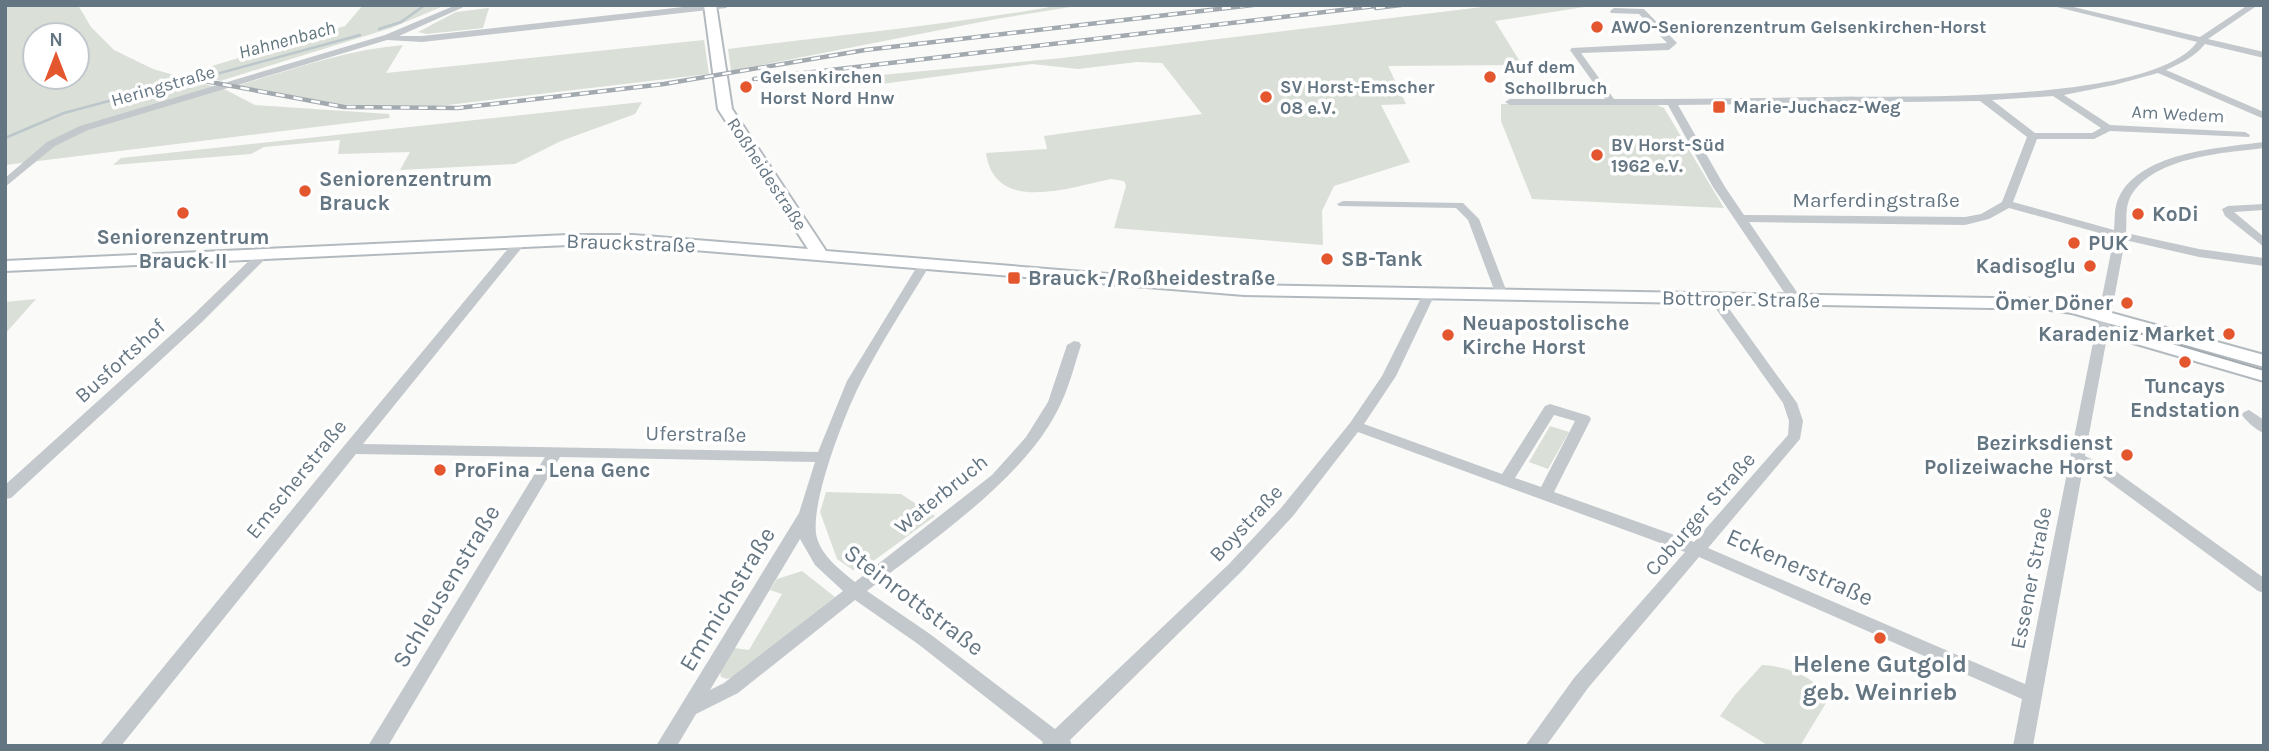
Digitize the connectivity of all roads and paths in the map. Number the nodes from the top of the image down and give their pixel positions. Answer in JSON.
{"nodes":[{"id":1,"x":464,"y":5,"type":"edge"},
{"id":2,"x":726,"y":5,"type":"edge"},
{"id":3,"x":2053,"y":5,"type":"edge"},
{"id":4,"x":2254,"y":5,"type":"edge"},
{"id":5,"x":710,"y":6,"type":"edge"},
{"id":6,"x":1614,"y":11,"type":"dead end"},
{"id":7,"x":388,"y":37,"type":"junction"},
{"id":8,"x":2203,"y":42,"type":"junction"},
{"id":9,"x":2264,"y":55,"type":"edge"},
{"id":10,"x":2159,"y":70,"type":"junction"},
{"id":11,"x":2055,"y":93,"type":"junction"},
{"id":12,"x":1981,"y":97,"type":"junction"},
{"id":13,"x":1510,"y":102,"type":"dead end"},
{"id":14,"x":1612,"y":103,"type":"junction"},
{"id":15,"x":1672,"y":103,"type":"junction"},
{"id":16,"x":2264,"y":116,"type":"edge"},
{"id":17,"x":2108,"y":128,"type":"junction"},
{"id":18,"x":2245,"y":135,"type":"dead end"},
{"id":19,"x":2033,"y":136,"type":"junction"},
{"id":20,"x":2264,"y":145,"type":"edge"},
{"id":21,"x":5,"y":184,"type":"edge"},
{"id":22,"x":1343,"y":204,"type":"dead end"},
{"id":23,"x":2007,"y":204,"type":"junction"},
{"id":24,"x":2264,"y":207,"type":"edge"},
{"id":25,"x":1742,"y":218,"type":"junction"},
{"id":26,"x":2120,"y":234,"type":"junction"},
{"id":27,"x":520,"y":242,"type":"junction"},
{"id":28,"x":2264,"y":243,"type":"edge"},
{"id":29,"x":820,"y":255,"type":"junction"},
{"id":30,"x":261,"y":256,"type":"junction"},
{"id":31,"x":2264,"y":262,"type":"edge"},
{"id":32,"x":924,"y":265,"type":"junction"},
{"id":33,"x":5,"y":266,"type":"edge"},
{"id":34,"x":1256,"y":291,"type":"joint"},
{"id":35,"x":1429,"y":294,"type":"junction"},
{"id":36,"x":1502,"y":295,"type":"junction"},
{"id":37,"x":1715,"y":299,"type":"junction"},
{"id":38,"x":1797,"y":300,"type":"junction"},
{"id":39,"x":2103,"y":322,"type":"junction"},
{"id":40,"x":1074,"y":345,"type":"dead end"},
{"id":41,"x":2264,"y":361,"type":"edge"},
{"id":42,"x":2264,"y":375,"type":"edge"},
{"id":43,"x":2249,"y":415,"type":"dead end"},
{"id":44,"x":1355,"y":426,"type":"junction"},
{"id":45,"x":2264,"y":428,"type":"edge"},
{"id":46,"x":349,"y":449,"type":"junction"},
{"id":47,"x":556,"y":452,"type":"junction"},
{"id":48,"x":824,"y":457,"type":"junction"},
{"id":49,"x":2077,"y":459,"type":"junction"},
{"id":50,"x":1506,"y":480,"type":"junction"},
{"id":51,"x":5,"y":494,"type":"edge"},
{"id":52,"x":1545,"y":494,"type":"junction"},
{"id":53,"x":807,"y":514,"type":"junction"},
{"id":54,"x":1698,"y":550,"type":"junction"},
{"id":55,"x":2264,"y":587,"type":"edge"},
{"id":56,"x":856,"y":590,"type":"junction"},
{"id":57,"x":2032,"y":695,"type":"junction"},
{"id":58,"x":689,"y":709,"type":"junction"},
{"id":59,"x":1057,"y":744,"type":"edge"},
{"id":60,"x":109,"y":746,"type":"edge"},
{"id":61,"x":378,"y":746,"type":"edge"},
{"id":62,"x":666,"y":746,"type":"edge"},
{"id":63,"x":1535,"y":746,"type":"edge"},
{"id":64,"x":2022,"y":746,"type":"edge"}],
"edges":[{"from":1,"to":7,"type":"street","name":"Heringstraße"},
{"from":2,"to":5,"type":"street"},
{"from":3,"to":8,"type":"street"},
{"from":4,"to":8,"type":"street"},
{"from":5,"to":7,"type":"street"},
{"from":5,"to":29,"type":"main road","name":"Roßheidestraße"},
{"from":6,"to":14,"type":"street"},
{"from":7,"to":21,"type":"street","name":"Heringstraße"},
{"from":8,"to":9,"type":"street"},
{"from":8,"to":10,"type":"street"},
{"from":10,"to":11,"type":"street"},
{"from":10,"to":16,"type":"street"},
{"from":11,"to":12,"type":"street"},
{"from":11,"to":17,"type":"street","name":"Am Wedem"},
{"from":12,"to":15,"type":"street"},
{"from":12,"to":19,"type":"street"},
{"from":13,"to":14,"type":"street"},
{"from":14,"to":15,"type":"street"},
{"from":15,"to":25,"type":"street"},
{"from":17,"to":18,"type":"street","name":"Am Wedem"},
{"from":17,"to":19,"type":"street","name":"Am Wedem"},
{"from":19,"to":23,"type":"street"},
{"from":20,"to":26,"type":"street","name":"Essener Straße"},
{"from":22,"to":36,"type":"street"},
{"from":23,"to":25,"type":"street","name":"Marferdingstraße"},
{"from":23,"to":26,"type":"street"},
{"from":24,"to":28,"type":"street"},
{"from":25,"to":38,"type":"street"},
{"from":26,"to":31,"type":"street"},
{"from":26,"to":39,"type":"street","name":"Essener Straße"},
{"from":27,"to":29,"type":"main road","name":"Brauckstraße"},
{"from":27,"to":30,"type":"main road","name":"Brauckstraße"},
{"from":27,"to":46,"type":"street","name":"Emscherstraße"},
{"from":29,"to":32,"type":"main road","name":"Brauckstraße"},
{"from":30,"to":33,"type":"main road","name":"Brauckstraße"},
{"from":30,"to":51,"type":"street","name":"Busfortshof"},
{"from":32,"to":34,"type":"main road","name":"Brauckstraße"},
{"from":32,"to":48,"type":"street"},
{"from":34,"to":35,"type":"main road","name":"Bottroper Straße"},
{"from":35,"to":36,"type":"main road","name":"Bottroper Straße"},
{"from":35,"to":44,"type":"street","name":"Boystraße"},
{"from":36,"to":37,"type":"main road","name":"Bottroper Straße"},
{"from":37,"to":38,"type":"main road","name":"Bottroper Straße"},
{"from":37,"to":54,"type":"street","name":"Coburger Straße"},
{"from":38,"to":39,"type":"main road","name":"Bottroper Straße"},
{"from":39,"to":41,"type":"main road"},
{"from":39,"to":42,"type":"main road"},
{"from":39,"to":49,"type":"street","name":"Essener Straße"},
{"from":40,"to":56,"type":"street","name":"Waterbruch"},
{"from":43,"to":45,"type":"street"},
{"from":44,"to":50,"type":"street","name":"Eckenerstraße"},
{"from":44,"to":59,"type":"street","name":"Boystraße"},
{"from":46,"to":47,"type":"street","name":"Uferstraße"},
{"from":46,"to":60,"type":"street","name":"Emscherstraße"},
{"from":47,"to":48,"type":"street","name":"Uferstraße"},
{"from":47,"to":61,"type":"street","name":"Schleusenstraße"},
{"from":48,"to":53,"type":"street","name":"Steinrottstraße"},
{"from":49,"to":55,"type":"street"},
{"from":49,"to":57,"type":"street","name":"Essener Straße"},
{"from":50,"to":52,"type":"street","name":"Eckenerstraße"},
{"from":50,"to":52,"type":"street"},
{"from":52,"to":54,"type":"street","name":"Eckenerstraße"},
{"from":53,"to":56,"type":"street","name":"Steinrottstraße"},
{"from":53,"to":58,"type":"street","name":"Emmichstraße"},
{"from":54,"to":57,"type":"street","name":"Eckenerstraße"},
{"from":54,"to":63,"type":"street","name":"Coburger Straße"},
{"from":56,"to":58,"type":"street","name":"Emmichstraße"},
{"from":56,"to":59,"type":"street","name":"Steinrottstraße"},
{"from":57,"to":64,"type":"street","name":"Essener Straße"},
{"from":58,"to":62,"type":"street","name":"Emmichstraße"}]}
